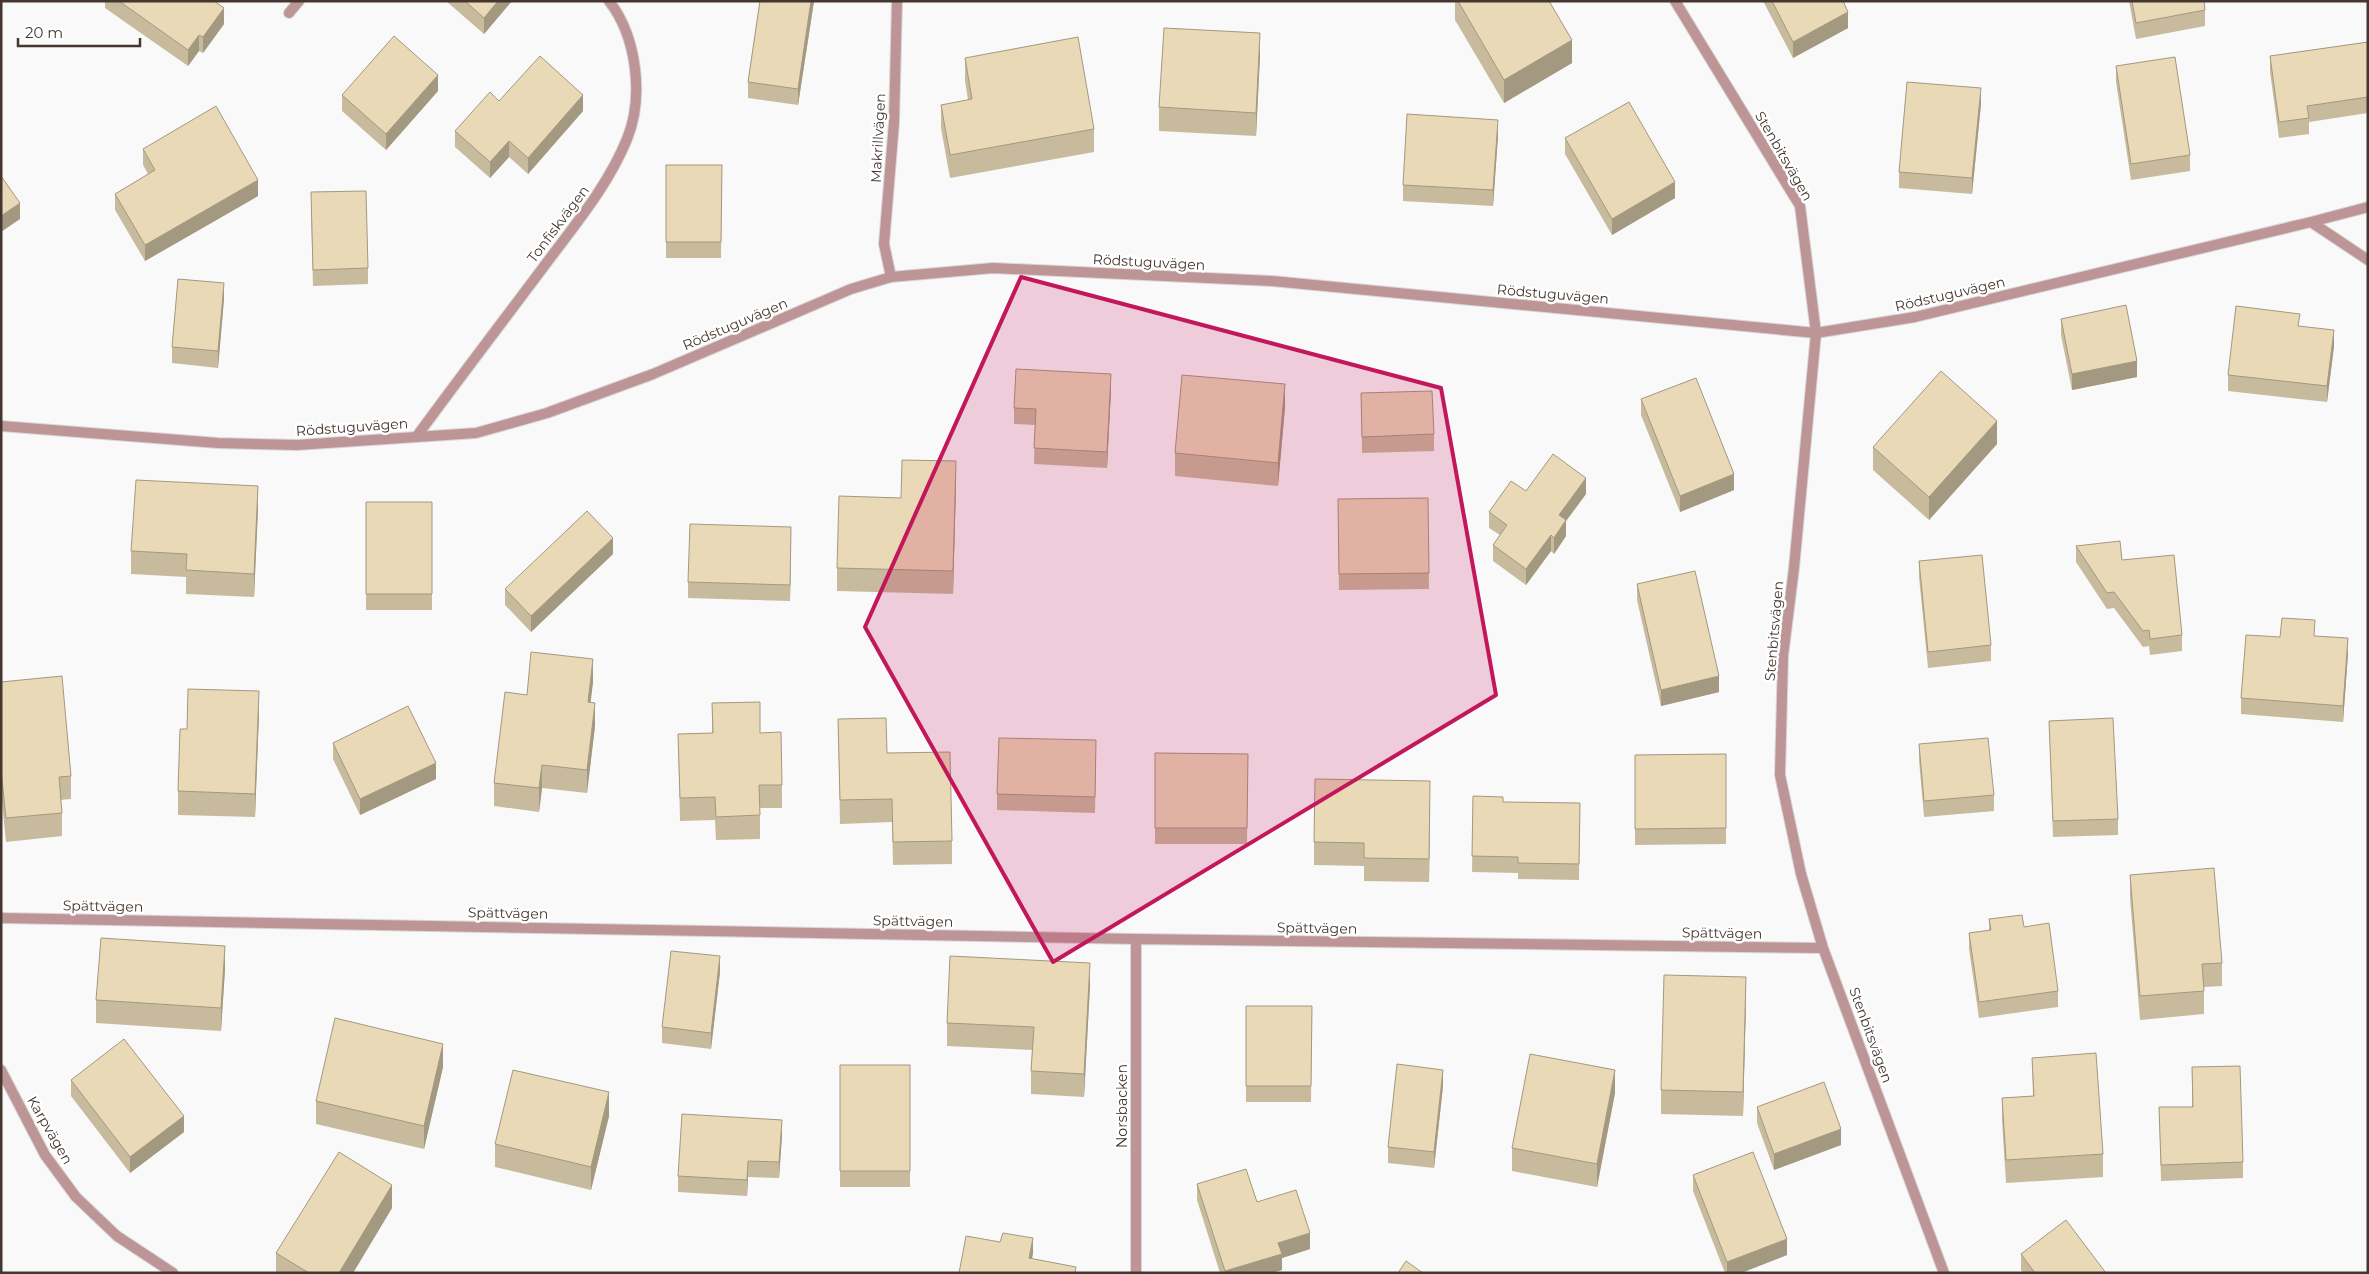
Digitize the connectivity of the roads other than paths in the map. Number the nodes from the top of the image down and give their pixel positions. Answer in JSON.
{"nodes":[{"id":1,"x":299,"y":1,"type":"edge"},
{"id":2,"x":609,"y":1,"type":"edge"},
{"id":3,"x":897,"y":1,"type":"edge"},
{"id":4,"x":1675,"y":1,"type":"edge"},
{"id":5,"x":289,"y":13,"type":"dead end"},
{"id":6,"x":2368,"y":207,"type":"edge"},
{"id":7,"x":2311,"y":222,"type":"junction"},
{"id":8,"x":2368,"y":260,"type":"edge"},
{"id":9,"x":891,"y":277,"type":"junction"},
{"id":10,"x":1816,"y":333,"type":"junction"},
{"id":11,"x":1,"y":426,"type":"edge"},
{"id":12,"x":416,"y":436,"type":"junction"},
{"id":13,"x":1,"y":918,"type":"edge"},
{"id":14,"x":1136,"y":939,"type":"junction"},
{"id":15,"x":1824,"y":948,"type":"junction"},
{"id":16,"x":1,"y":1070,"type":"edge"},
{"id":17,"x":173,"y":1273,"type":"edge"},
{"id":18,"x":1136,"y":1273,"type":"edge"},
{"id":19,"x":1944,"y":1273,"type":"edge"}],
"edges":[{"from":1,"to":5,"type":"street"},
{"from":2,"to":12,"type":"street","name":"Tonfiskvägen"},
{"from":3,"to":9,"type":"street","name":"Makrillvägen"},
{"from":4,"to":10,"type":"street","name":"Stenbitsvägen"},
{"from":6,"to":7,"type":"street","name":"Rödstuguvägen"},
{"from":7,"to":8,"type":"street"},
{"from":7,"to":10,"type":"street","name":"Rödstuguvägen"},
{"from":9,"to":10,"type":"street","name":"Rödstuguvägen"},
{"from":9,"to":12,"type":"street","name":"Rödstuguvägen"},
{"from":10,"to":15,"type":"street","name":"Stenbitsvägen"},
{"from":11,"to":12,"type":"street","name":"Rödstuguvägen"},
{"from":13,"to":14,"type":"street","name":"Spättvägen"},
{"from":14,"to":15,"type":"street","name":"Spättvägen"},
{"from":14,"to":18,"type":"street","name":"Norsbacken"},
{"from":15,"to":19,"type":"street","name":"Stenbitsvägen"},
{"from":16,"to":17,"type":"street","name":"Karpvägen"}]}
